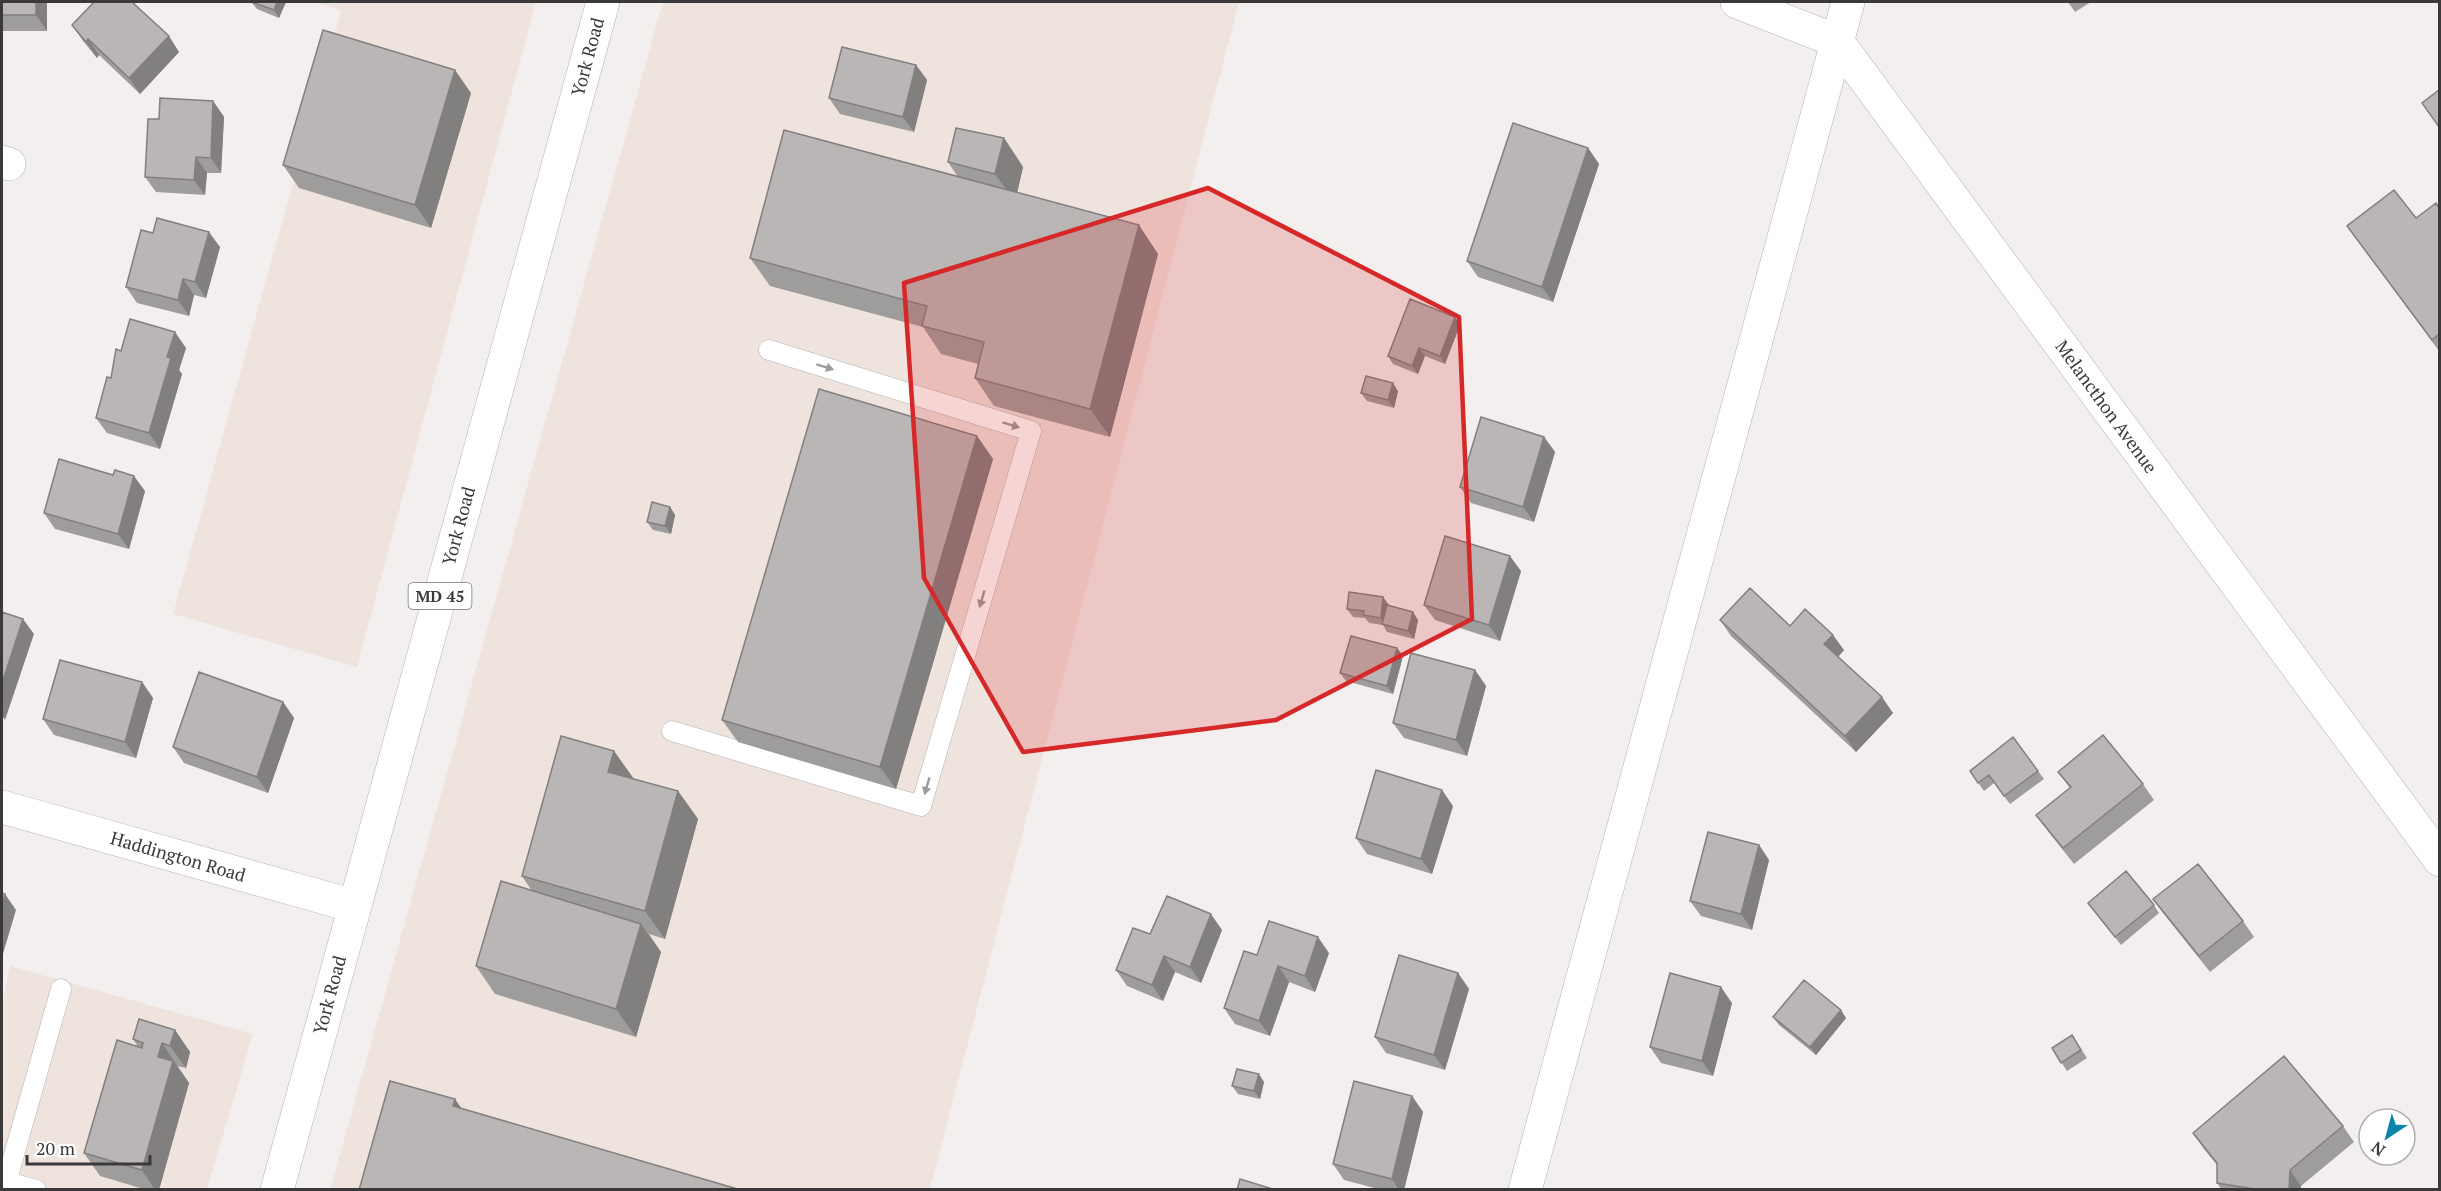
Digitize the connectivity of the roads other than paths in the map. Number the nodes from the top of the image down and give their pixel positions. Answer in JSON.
{"nodes":[{"id":1,"x":603,"y":2,"type":"edge"},
{"id":2,"x":1737,"y":2,"type":"edge"},
{"id":3,"x":1848,"y":2,"type":"edge"},
{"id":4,"x":1837,"y":41,"type":"junction"},
{"id":5,"x":769,"y":350,"type":"dead end"},
{"id":6,"x":672,"y":731,"type":"dead end"},
{"id":7,"x":2,"y":807,"type":"edge"},
{"id":8,"x":2439,"y":860,"type":"edge"},
{"id":9,"x":354,"y":906,"type":"junction"},
{"id":10,"x":61,"y":989,"type":"dead end"},
{"id":11,"x":6,"y":1186,"type":"edge"},
{"id":12,"x":36,"y":1190,"type":"edge"},
{"id":13,"x":277,"y":1190,"type":"edge"},
{"id":14,"x":1525,"y":1190,"type":"edge"}],
"edges":[{"from":1,"to":9,"type":"street","name":"York Road","number":"MD 45"},
{"from":2,"to":4,"type":"street"},
{"from":3,"to":4,"type":"street"},
{"from":4,"to":8,"type":"street","name":"Melancthon Avenue"},
{"from":4,"to":14,"type":"street"},
{"from":5,"to":6,"type":"lane","one_way":true},
{"from":7,"to":9,"type":"street","name":"Haddington Road"},
{"from":9,"to":13,"type":"street","name":"York Road","number":"MD 45"},
{"from":10,"to":11,"type":"lane"},
{"from":11,"to":12,"type":"lane"}]}
